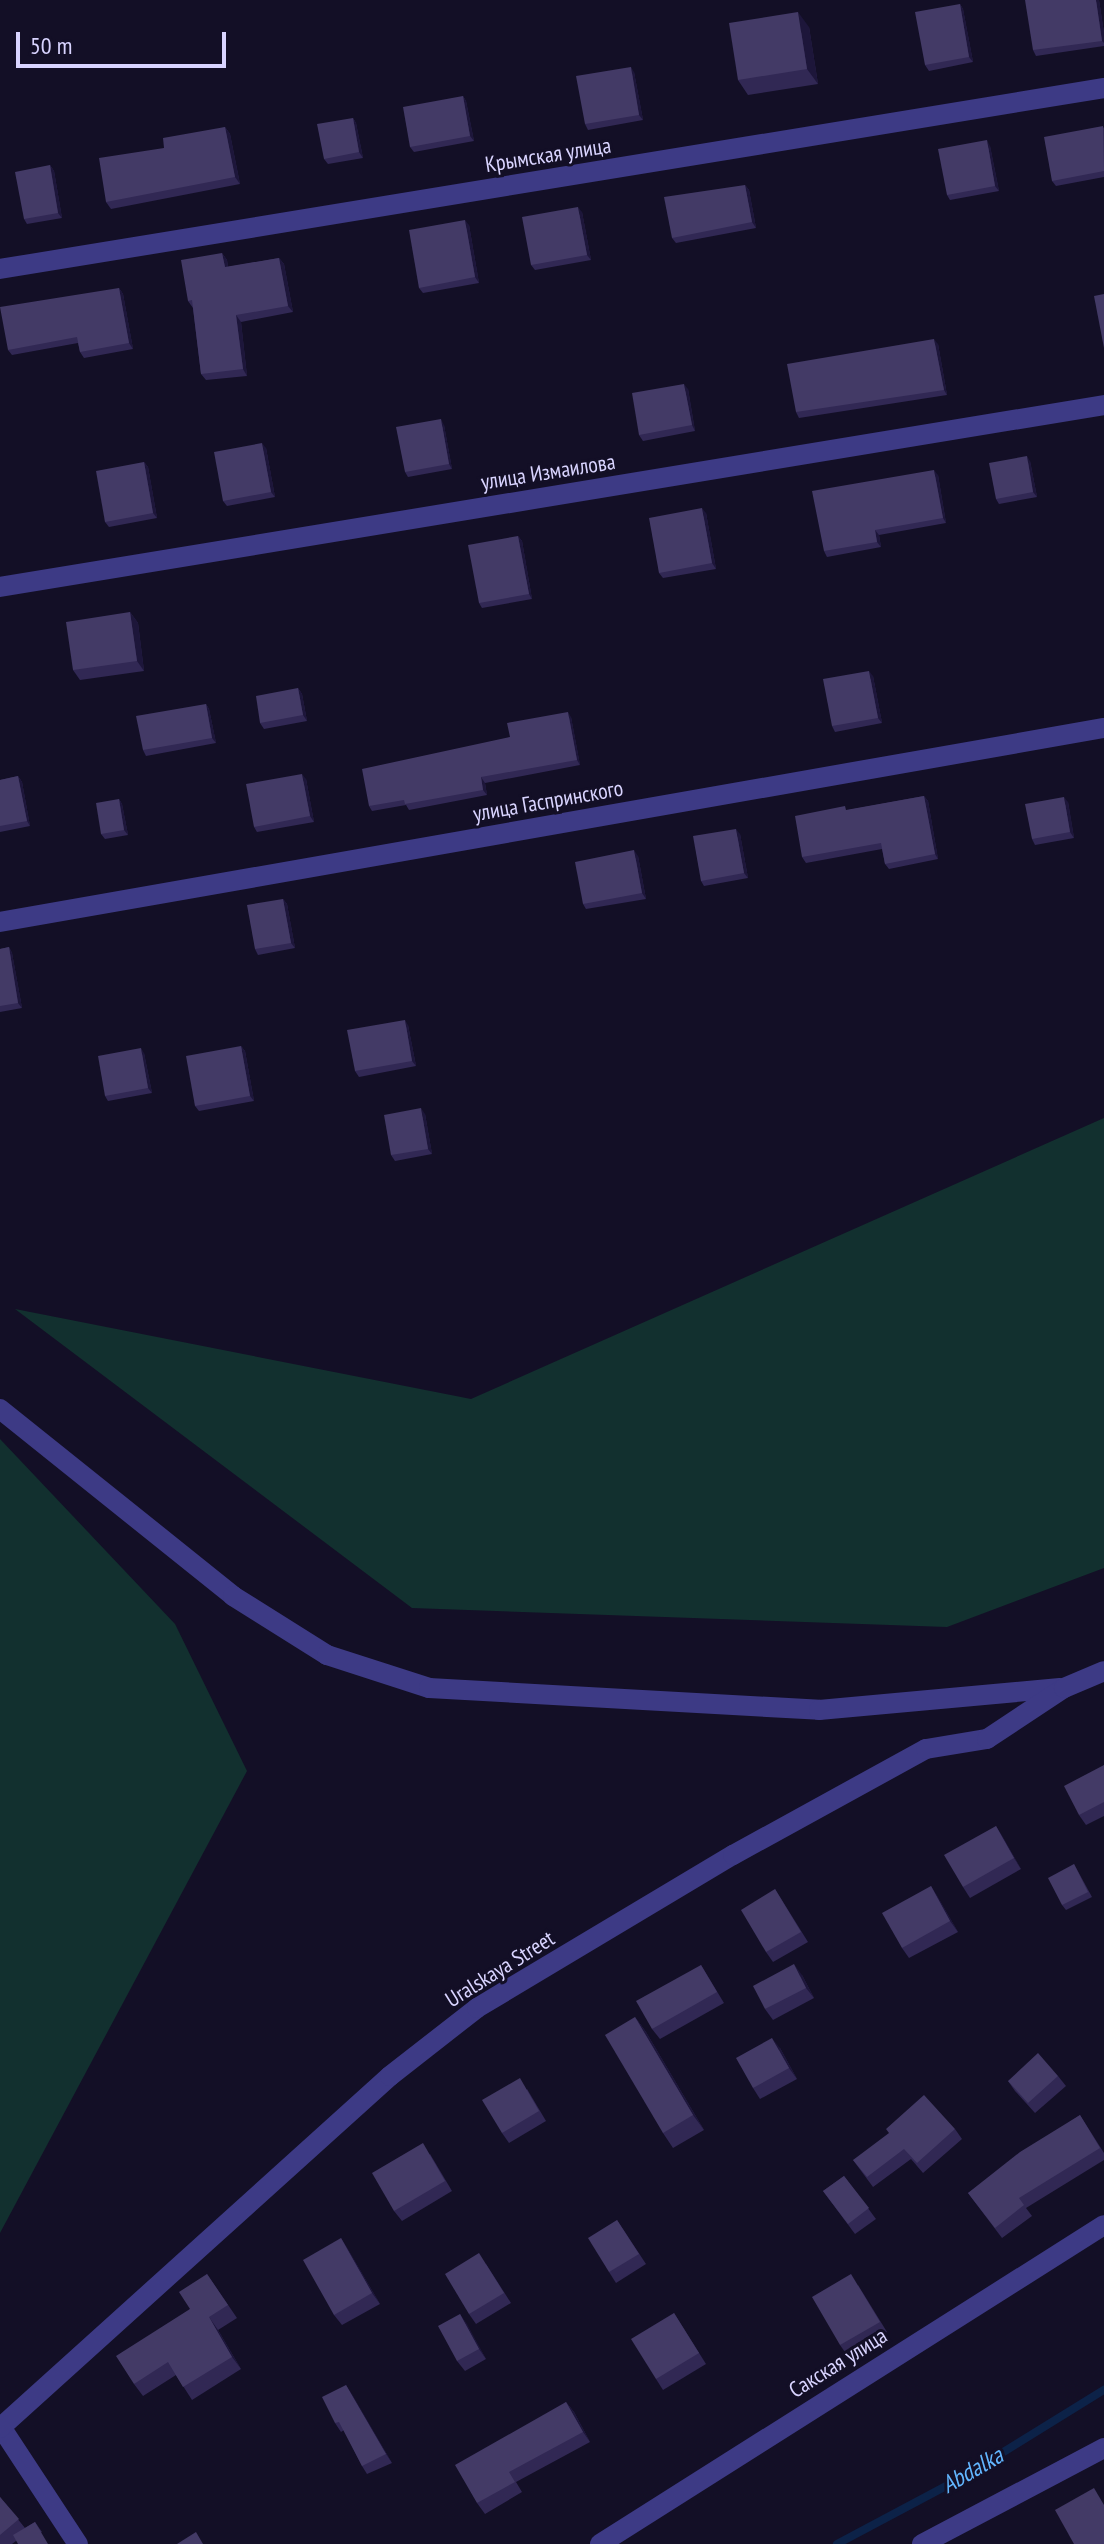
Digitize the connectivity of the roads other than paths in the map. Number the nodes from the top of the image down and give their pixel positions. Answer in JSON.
{"nodes":[{"id":1,"x":1104,"y":88,"type":"edge"},
{"id":2,"x":0,"y":269,"type":"edge"},
{"id":3,"x":1104,"y":405,"type":"edge"},
{"id":4,"x":0,"y":587,"type":"edge"},
{"id":5,"x":1104,"y":728,"type":"edge"},
{"id":6,"x":0,"y":922,"type":"edge"},
{"id":7,"x":0,"y":1409,"type":"edge"},
{"id":8,"x":1104,"y":1671,"type":"edge"},
{"id":9,"x":1064,"y":1688,"type":"junction"},
{"id":10,"x":1104,"y":2225,"type":"edge"},
{"id":11,"x":1,"y":2428,"type":"edge"},
{"id":12,"x":1104,"y":2448,"type":"edge"},
{"id":13,"x":78,"y":2544,"type":"edge"},
{"id":14,"x":600,"y":2544,"type":"edge"},
{"id":15,"x":922,"y":2544,"type":"edge"}],
"edges":[{"from":1,"to":2,"type":"street","name":"Крымская улица"},
{"from":3,"to":4,"type":"street","name":"улица Измаилова"},
{"from":5,"to":6,"type":"street","name":"улица Гаспринского"},
{"from":7,"to":9,"type":"street"},
{"from":8,"to":9,"type":"street","name":"Uralskaya Street"},
{"from":9,"to":11,"type":"street","name":"Uralskaya Street"},
{"from":10,"to":14,"type":"street","name":"Сакская улица"},
{"from":11,"to":13,"type":"street"},
{"from":12,"to":15,"type":"street"}]}
